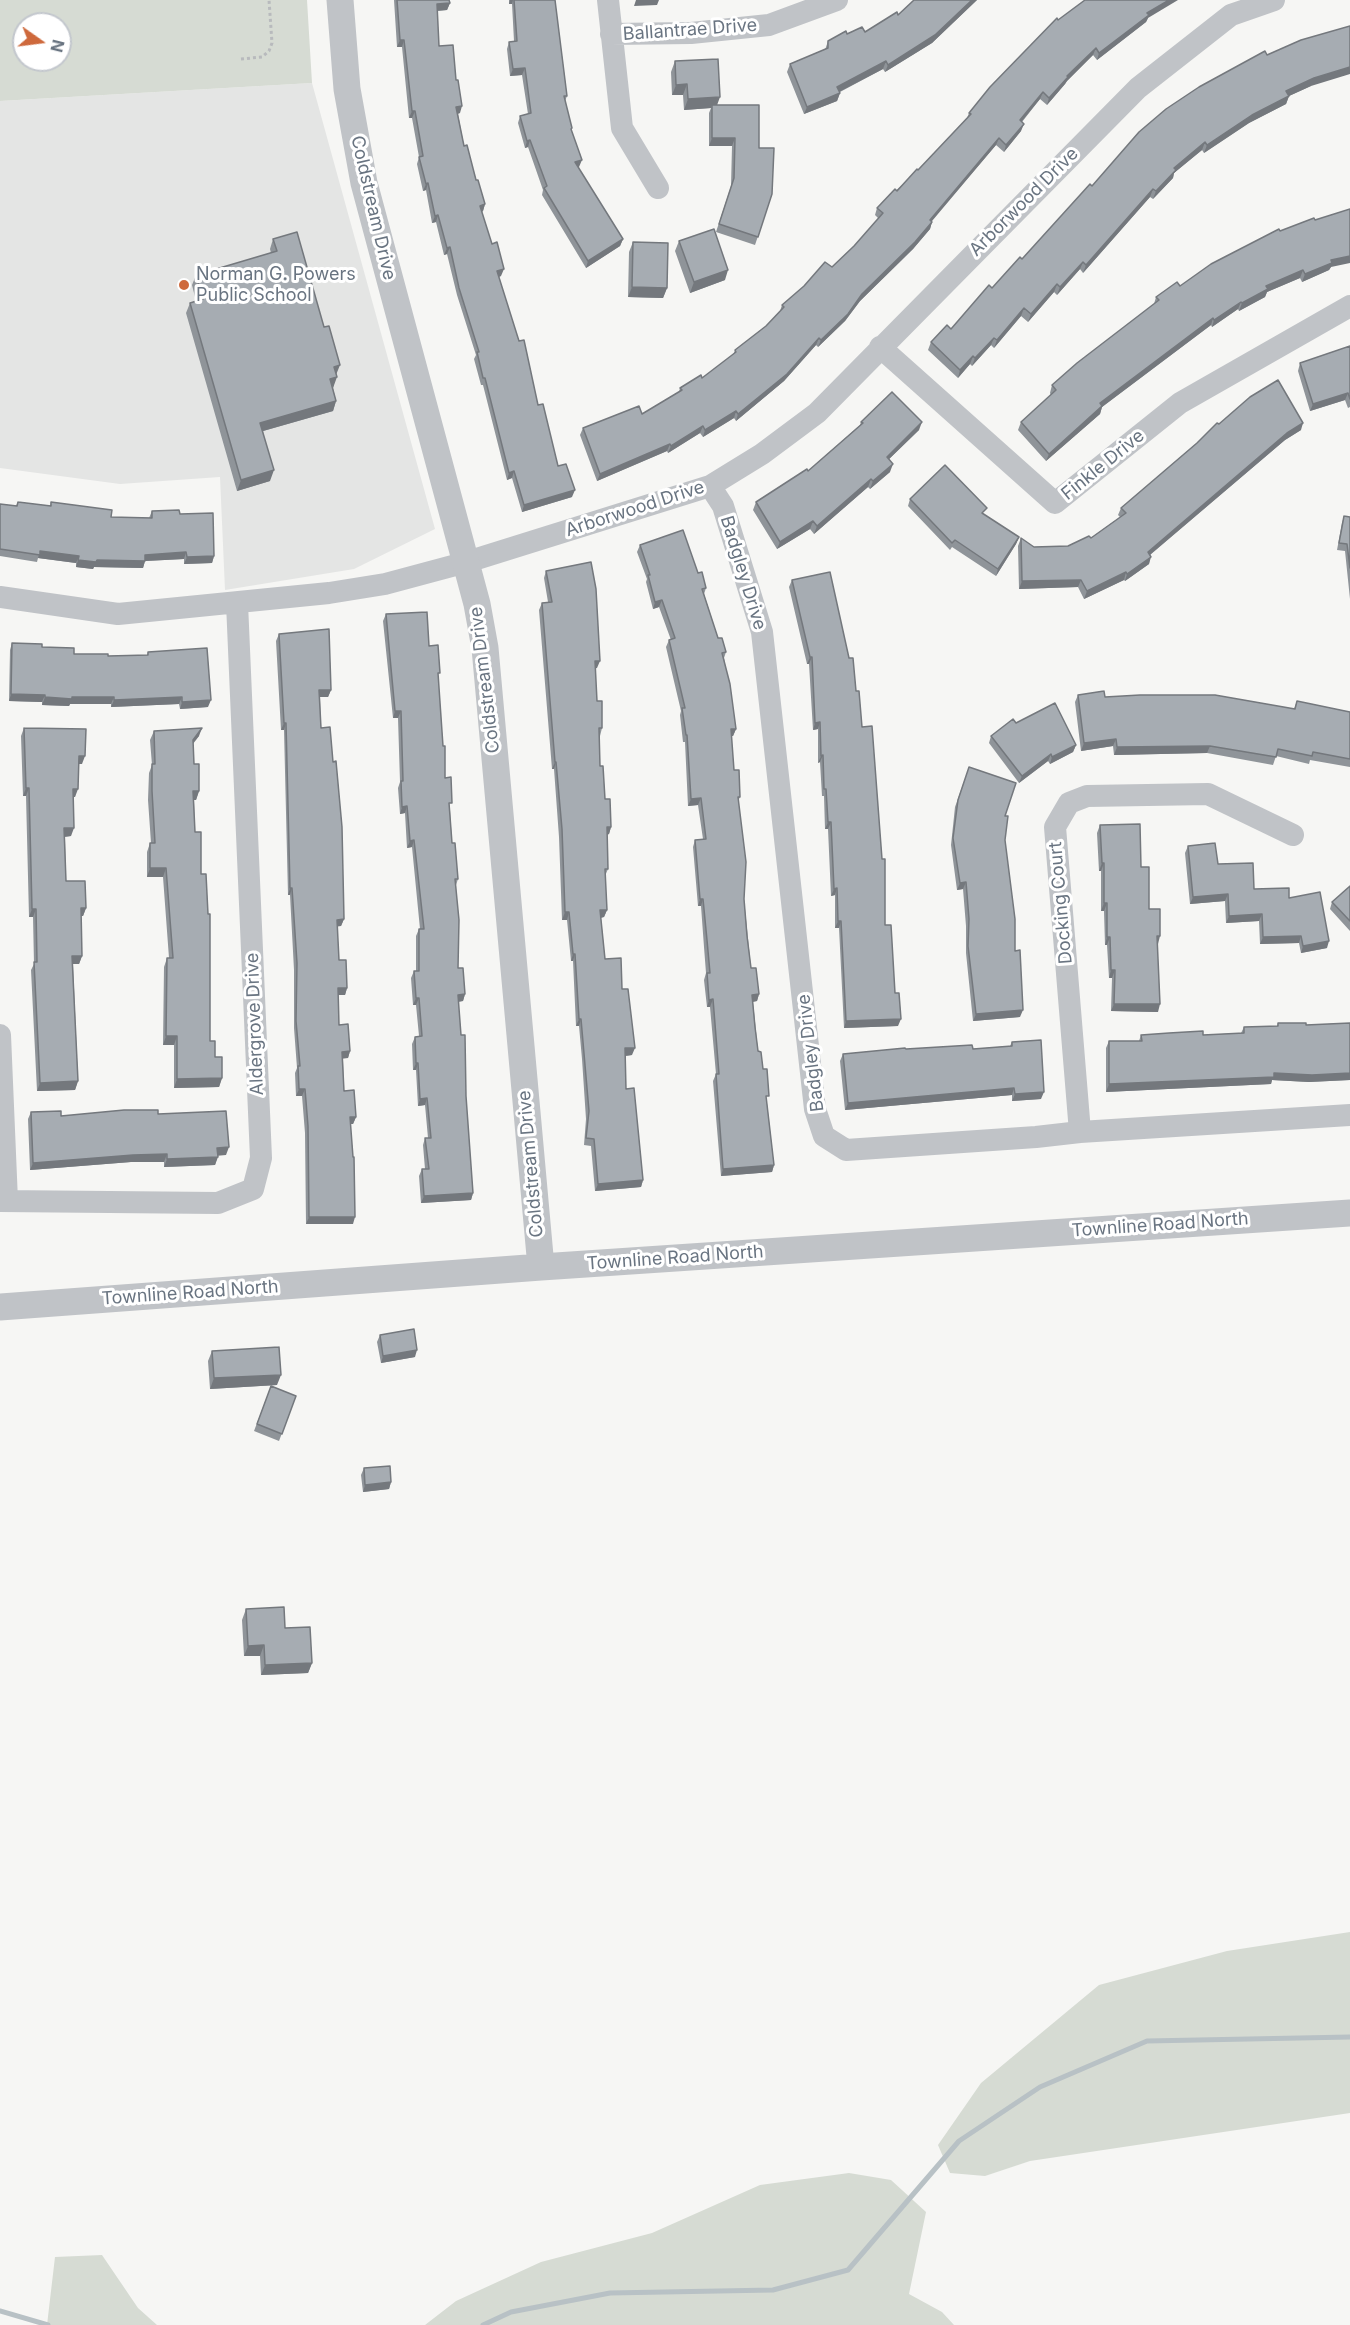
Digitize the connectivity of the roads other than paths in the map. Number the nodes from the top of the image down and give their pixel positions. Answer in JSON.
{"nodes":[{"id":1,"x":340,"y":0,"type":"edge"},
{"id":2,"x":608,"y":0,"type":"edge"},
{"id":3,"x":837,"y":0,"type":"edge"},
{"id":4,"x":1274,"y":0,"type":"edge"},
{"id":5,"x":611,"y":34,"type":"junction"},
{"id":6,"x":658,"y":188,"type":"dead end"},
{"id":7,"x":1350,"y":306,"type":"edge"},
{"id":8,"x":880,"y":347,"type":"junction"},
{"id":9,"x":710,"y":486,"type":"junction"},
{"id":10,"x":466,"y":562,"type":"junction"},
{"id":11,"x":0,"y":597,"type":"edge"},
{"id":12,"x":237,"y":603,"type":"junction"},
{"id":13,"x":1293,"y":835,"type":"dead end"},
{"id":14,"x":0,"y":1035,"type":"edge"},
{"id":15,"x":1350,"y":1115,"type":"edge"},
{"id":16,"x":1080,"y":1132,"type":"junction"},
{"id":17,"x":4,"y":1201,"type":"edge"},
{"id":18,"x":1350,"y":1213,"type":"edge"},
{"id":19,"x":541,"y":1267,"type":"junction"},
{"id":20,"x":0,"y":1307,"type":"edge"}],
"edges":[{"from":1,"to":10,"type":"street","name":"Coldstream Drive"},
{"from":2,"to":5,"type":"street"},
{"from":3,"to":5,"type":"street","name":"Ballantrae Drive"},
{"from":4,"to":8,"type":"street","name":"Arborwood Drive"},
{"from":5,"to":6,"type":"street"},
{"from":7,"to":8,"type":"street","name":"Finkle Drive"},
{"from":8,"to":9,"type":"street","name":"Arborwood Drive"},
{"from":9,"to":10,"type":"street","name":"Arborwood Drive"},
{"from":9,"to":16,"type":"street","name":"Badgley Drive"},
{"from":10,"to":12,"type":"street","name":"Arborwood Drive"},
{"from":10,"to":19,"type":"street","name":"Coldstream Drive"},
{"from":11,"to":12,"type":"street","name":"Arborwood Drive"},
{"from":12,"to":17,"type":"street","name":"Aldergrove Drive"},
{"from":13,"to":16,"type":"street","name":"Docking Court"},
{"from":14,"to":17,"type":"street"},
{"from":15,"to":16,"type":"street","name":"Badgley Drive"},
{"from":18,"to":19,"type":"street","name":"Townline Road North"},
{"from":19,"to":20,"type":"street","name":"Townline Road North"}]}
